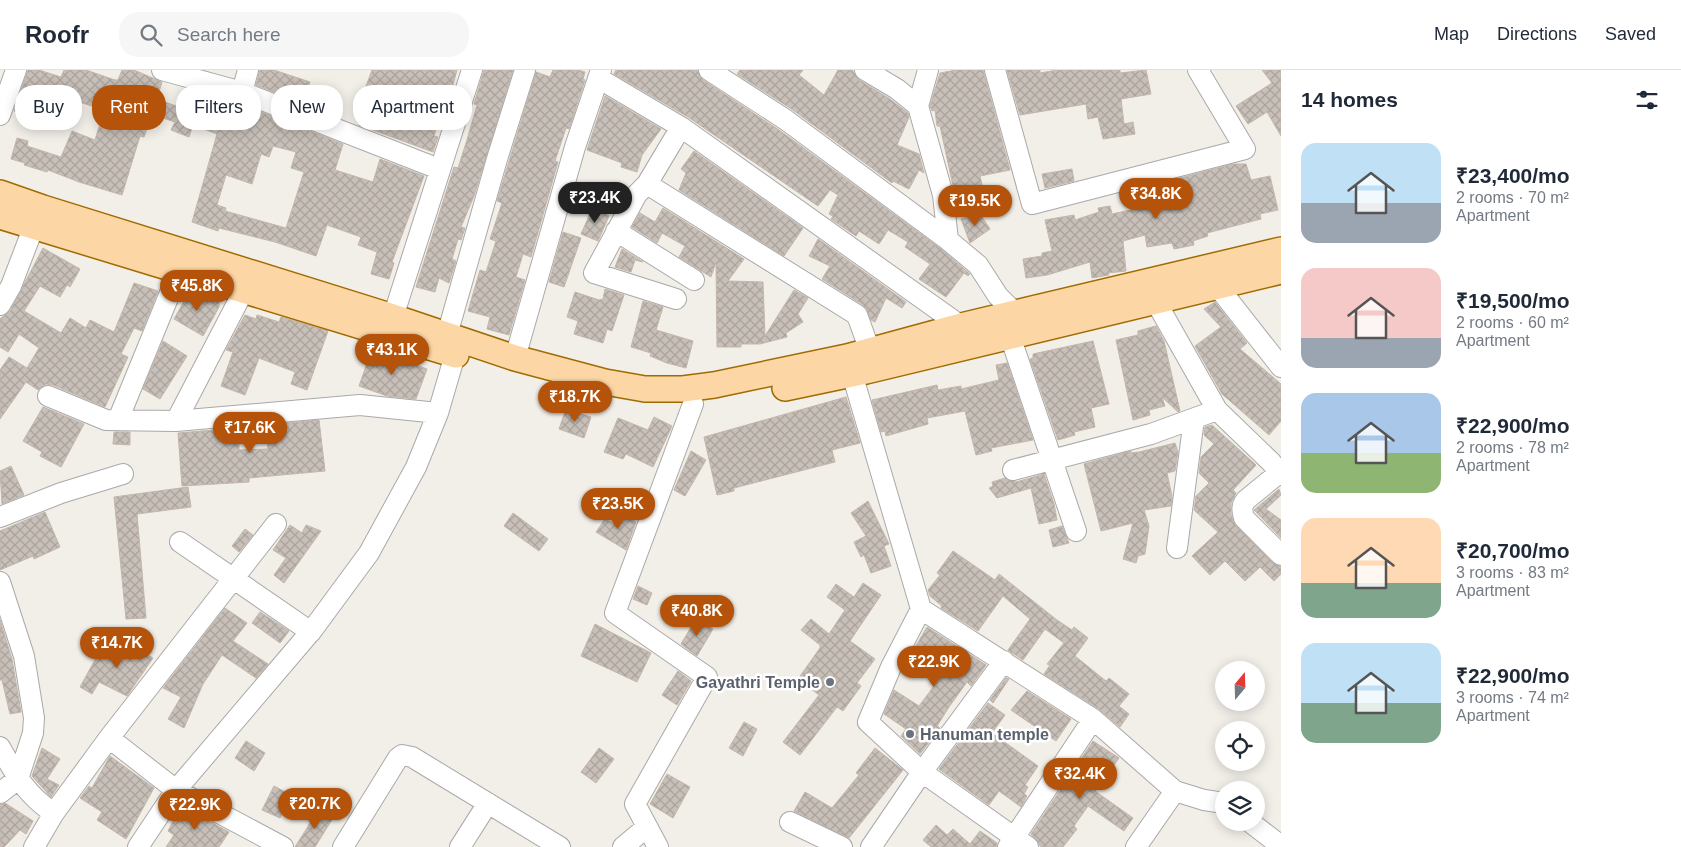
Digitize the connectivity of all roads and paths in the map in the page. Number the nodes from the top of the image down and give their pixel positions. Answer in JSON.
{"nodes":[{"id":1,"x":16,"y":70,"type":"edge"},
{"id":2,"x":162,"y":70,"type":"edge"},
{"id":3,"x":248,"y":70,"type":"edge"},
{"id":4,"x":472,"y":70,"type":"edge"},
{"id":5,"x":525,"y":70,"type":"edge"},
{"id":6,"x":709,"y":70,"type":"edge"},
{"id":7,"x":865,"y":70,"type":"edge"},
{"id":8,"x":928,"y":70,"type":"edge"},
{"id":9,"x":995,"y":70,"type":"edge"},
{"id":10,"x":1198,"y":70,"type":"edge"},
{"id":11,"x":599,"y":74,"type":"edge"},
{"id":12,"x":217,"y":85,"type":"edge"},
{"id":13,"x":244,"y":85,"type":"edge"},
{"id":14,"x":261,"y":99,"type":"edge"},
{"id":15,"x":918,"y":106,"type":"junction"},
{"id":16,"x":0,"y":116,"type":"edge"},
{"id":17,"x":681,"y":127,"type":"junction"},
{"id":18,"x":439,"y":169,"type":"junction"},
{"id":19,"x":647,"y":184,"type":"junction"},
{"id":20,"x":0,"y":193,"type":"edge"},
{"id":21,"x":0,"y":216,"type":"edge"},
{"id":22,"x":34,"y":226,"type":"junction"},
{"id":23,"x":616,"y":231,"type":"junction"},
{"id":24,"x":948,"y":240,"type":"junction"},
{"id":25,"x":1281,"y":250,"type":"edge"},
{"id":26,"x":180,"y":271,"type":"junction"},
{"id":27,"x":1281,"y":271,"type":"edge"},
{"id":28,"x":694,"y":280,"type":"dead end"},
{"id":29,"x":1218,"y":287,"type":"junction"},
{"id":30,"x":244,"y":290,"type":"junction"},
{"id":31,"x":676,"y":298,"type":"dead end"},
{"id":32,"x":1156,"y":302,"type":"junction"},
{"id":33,"x":0,"y":305,"type":"edge"},
{"id":34,"x":393,"y":316,"type":"junction"},
{"id":35,"x":1013,"y":325,"type":"junction"},
{"id":36,"x":961,"y":326,"type":"junction"},
{"id":37,"x":451,"y":345,"type":"junction"},
{"id":38,"x":515,"y":358,"type":"junction"},
{"id":39,"x":856,"y":360,"type":"junction"},
{"id":40,"x":1281,"y":367,"type":"edge"},
{"id":41,"x":48,"y":396,"type":"dead end"},
{"id":42,"x":694,"y":404,"type":"junction"},
{"id":43,"x":1217,"y":410,"type":"junction"},
{"id":44,"x":438,"y":413,"type":"junction"},
{"id":45,"x":118,"y":420,"type":"junction"},
{"id":46,"x":1194,"y":420,"type":"junction"},
{"id":47,"x":176,"y":421,"type":"junction"},
{"id":48,"x":1053,"y":460,"type":"junction"},
{"id":49,"x":1013,"y":470,"type":"dead end"},
{"id":50,"x":123,"y":474,"type":"dead end"},
{"id":51,"x":1280,"y":474,"type":"edge"},
{"id":52,"x":0,"y":517,"type":"edge"},
{"id":53,"x":276,"y":524,"type":"dead end"},
{"id":54,"x":1076,"y":531,"type":"dead end"},
{"id":55,"x":180,"y":542,"type":"dead end"},
{"id":56,"x":1177,"y":548,"type":"dead end"},
{"id":57,"x":1281,"y":555,"type":"edge"},
{"id":58,"x":234,"y":578,"type":"junction"},
{"id":59,"x":0,"y":582,"type":"edge"},
{"id":60,"x":921,"y":609,"type":"junction"},
{"id":61,"x":311,"y":632,"type":"junction"},
{"id":62,"x":1004,"y":661,"type":"junction"},
{"id":63,"x":1093,"y":719,"type":"junction"},
{"id":64,"x":109,"y":738,"type":"junction"},
{"id":65,"x":0,"y":747,"type":"edge"},
{"id":66,"x":922,"y":772,"type":"junction"},
{"id":67,"x":18,"y":778,"type":"junction"},
{"id":68,"x":176,"y":790,"type":"junction"},
{"id":69,"x":1175,"y":791,"type":"junction"},
{"id":70,"x":0,"y":793,"type":"edge"},
{"id":71,"x":1215,"y":802,"type":"edge"},
{"id":72,"x":488,"y":803,"type":"junction"},
{"id":73,"x":54,"y":813,"type":"junction"},
{"id":74,"x":790,"y":822,"type":"dead end"},
{"id":75,"x":648,"y":827,"type":"junction"},
{"id":76,"x":1262,"y":831,"type":"edge"},
{"id":77,"x":1017,"y":844,"type":"edge"},
{"id":78,"x":1281,"y":846,"type":"edge"},
{"id":79,"x":34,"y":847,"type":"edge"},
{"id":80,"x":138,"y":847,"type":"edge"},
{"id":81,"x":283,"y":847,"type":"edge"},
{"id":82,"x":343,"y":847,"type":"edge"},
{"id":83,"x":460,"y":847,"type":"edge"},
{"id":84,"x":560,"y":847,"type":"edge"},
{"id":85,"x":623,"y":847,"type":"edge"},
{"id":86,"x":658,"y":847,"type":"edge"},
{"id":87,"x":842,"y":847,"type":"edge"},
{"id":88,"x":871,"y":847,"type":"edge"},
{"id":89,"x":1136,"y":847,"type":"edge"}],
"edges":[{"from":1,"to":16,"type":"street"},
{"from":2,"to":12,"type":"street"},
{"from":3,"to":13,"type":"street"},
{"from":4,"to":18,"type":"street"},
{"from":5,"to":37,"type":"street"},
{"from":6,"to":24,"type":"street"},
{"from":7,"to":15,"type":"street"},
{"from":8,"to":15,"type":"street"},
{"from":9,"to":10,"type":"street"},
{"from":11,"to":17,"type":"street"},
{"from":11,"to":38,"type":"street"},
{"from":14,"to":18,"type":"street"},
{"from":15,"to":24,"type":"street"},
{"from":17,"to":19,"type":"street"},
{"from":17,"to":36,"type":"street"},
{"from":18,"to":34,"type":"street"},
{"from":19,"to":23,"type":"street"},
{"from":19,"to":39,"type":"street"},
{"from":20,"to":34,"type":"main road"},
{"from":21,"to":22,"type":"main road"},
{"from":22,"to":26,"type":"main road"},
{"from":22,"to":33,"type":"street"},
{"from":23,"to":28,"type":"street"},
{"from":23,"to":31,"type":"street"},
{"from":24,"to":35,"type":"street"},
{"from":25,"to":35,"type":"main road"},
{"from":26,"to":30,"type":"main road"},
{"from":26,"to":45,"type":"street"},
{"from":27,"to":29,"type":"main road"},
{"from":29,"to":32,"type":"main road"},
{"from":29,"to":40,"type":"street"},
{"from":30,"to":37,"type":"main road"},
{"from":30,"to":47,"type":"street"},
{"from":32,"to":35,"type":"main road"},
{"from":32,"to":43,"type":"street"},
{"from":34,"to":37,"type":"main road"},
{"from":35,"to":36,"type":"main road"},
{"from":35,"to":39,"type":"main road"},
{"from":35,"to":48,"type":"street"},
{"from":36,"to":39,"type":"main road"},
{"from":37,"to":38,"type":"main road"},
{"from":37,"to":42,"type":"main road"},
{"from":37,"to":44,"type":"street"},
{"from":38,"to":39,"type":"main road"},
{"from":39,"to":42,"type":"main road"},
{"from":39,"to":60,"type":"street"},
{"from":41,"to":45,"type":"street"},
{"from":42,"to":75,"type":"street"},
{"from":43,"to":46,"type":"street"},
{"from":43,"to":51,"type":"street"},
{"from":44,"to":47,"type":"street"},
{"from":44,"to":61,"type":"street"},
{"from":45,"to":47,"type":"street"},
{"from":46,"to":48,"type":"street"},
{"from":46,"to":56,"type":"street"},
{"from":48,"to":49,"type":"street"},
{"from":48,"to":54,"type":"street"},
{"from":50,"to":52,"type":"street"},
{"from":51,"to":57,"type":"street"},
{"from":53,"to":58,"type":"street"},
{"from":55,"to":58,"type":"street"},
{"from":58,"to":61,"type":"street"},
{"from":58,"to":64,"type":"street"},
{"from":59,"to":67,"type":"street"},
{"from":60,"to":62,"type":"street"},
{"from":60,"to":66,"type":"street"},
{"from":61,"to":68,"type":"street"},
{"from":62,"to":63,"type":"street"},
{"from":62,"to":66,"type":"street"},
{"from":63,"to":69,"type":"street"},
{"from":63,"to":77,"type":"street"},
{"from":64,"to":68,"type":"street"},
{"from":64,"to":73,"type":"street"},
{"from":65,"to":67,"type":"street"},
{"from":66,"to":77,"type":"street"},
{"from":66,"to":88,"type":"street"},
{"from":67,"to":70,"type":"street"},
{"from":67,"to":73,"type":"street"},
{"from":68,"to":80,"type":"street"},
{"from":68,"to":81,"type":"street"},
{"from":69,"to":71,"type":"street"},
{"from":69,"to":89,"type":"street"},
{"from":72,"to":82,"type":"street"},
{"from":72,"to":83,"type":"street"},
{"from":72,"to":84,"type":"street"},
{"from":73,"to":79,"type":"street"},
{"from":74,"to":87,"type":"street"},
{"from":75,"to":85,"type":"street"},
{"from":75,"to":86,"type":"street"},
{"from":76,"to":78,"type":"street"}]}
